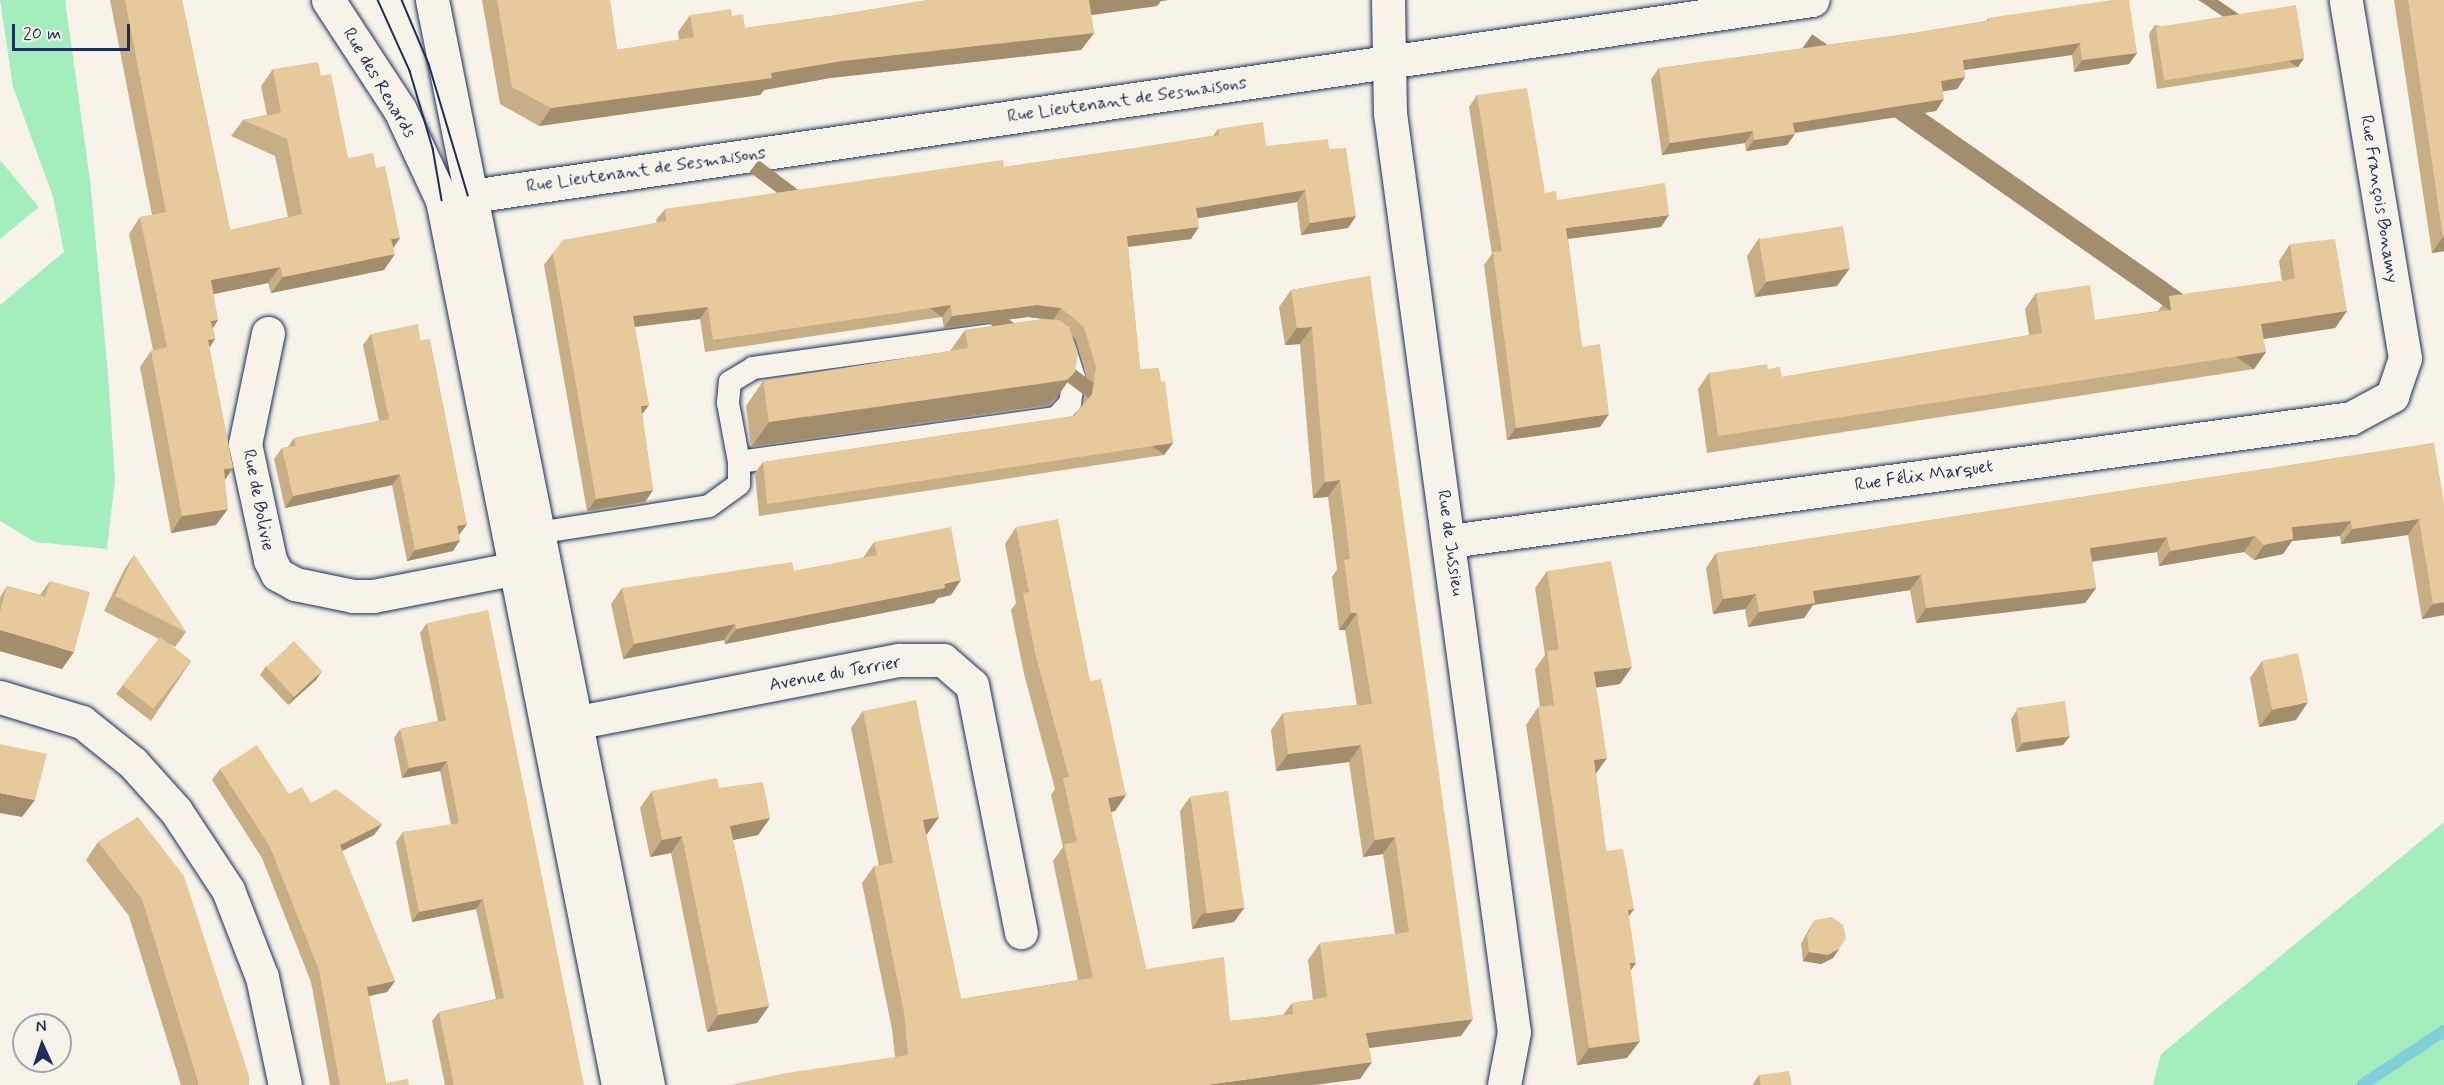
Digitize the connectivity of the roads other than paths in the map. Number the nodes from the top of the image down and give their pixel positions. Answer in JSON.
{"nodes":[{"id":1,"x":328,"y":0,"type":"edge"},
{"id":2,"x":432,"y":0,"type":"edge"},
{"id":3,"x":1388,"y":0,"type":"edge"},
{"id":4,"x":1812,"y":0,"type":"edge"},
{"id":5,"x":2346,"y":0,"type":"edge"},
{"id":6,"x":1387,"y":63,"type":"junction"},
{"id":7,"x":455,"y":198,"type":"junction"},
{"id":8,"x":1016,"y":331,"type":"edge"},
{"id":9,"x":1046,"y":332,"type":"edge"},
{"id":10,"x":268,"y":333,"type":"dead end"},
{"id":11,"x":2392,"y":396,"type":"joint"},
{"id":12,"x":739,"y":462,"type":"junction"},
{"id":13,"x":1450,"y":541,"type":"junction"},
{"id":14,"x":532,"y":554,"type":"junction"},
{"id":15,"x":0,"y":697,"type":"edge"},
{"id":16,"x":561,"y":725,"type":"junction"},
{"id":17,"x":1021,"y":932,"type":"dead end"},
{"id":18,"x":285,"y":1085,"type":"edge"},
{"id":19,"x":618,"y":1085,"type":"edge"},
{"id":20,"x":648,"y":1085,"type":"edge"},
{"id":21,"x":1504,"y":1085,"type":"edge"}],
"edges":[{"from":1,"to":7,"type":"street","name":"Rue des Renards"},
{"from":2,"to":7,"type":"street"},
{"from":3,"to":6,"type":"street","name":"Rue de Jussieu"},
{"from":4,"to":6,"type":"street","name":"Rue Lieutenant de Sesmaisons"},
{"from":5,"to":11,"type":"street","name":"Rue François Bonamy"},
{"from":6,"to":7,"type":"street","name":"Rue Lieutenant de Sesmaisons"},
{"from":6,"to":13,"type":"street","name":"Rue de Jussieu"},
{"from":7,"to":14,"type":"street"},
{"from":8,"to":12,"type":"lane"},
{"from":9,"to":12,"type":"lane"},
{"from":10,"to":14,"type":"street","name":"Rue de Bolivie"},
{"from":11,"to":13,"type":"street","name":"Rue Félix Marquet"},
{"from":12,"to":14,"type":"lane"},
{"from":13,"to":21,"type":"street","name":"Rue de Jussieu"},
{"from":14,"to":16,"type":"street"},
{"from":15,"to":18,"type":"street"},
{"from":16,"to":17,"type":"street","name":"Avenue du Terrier"},
{"from":16,"to":19,"type":"street"},
{"from":16,"to":20,"type":"street"}]}
